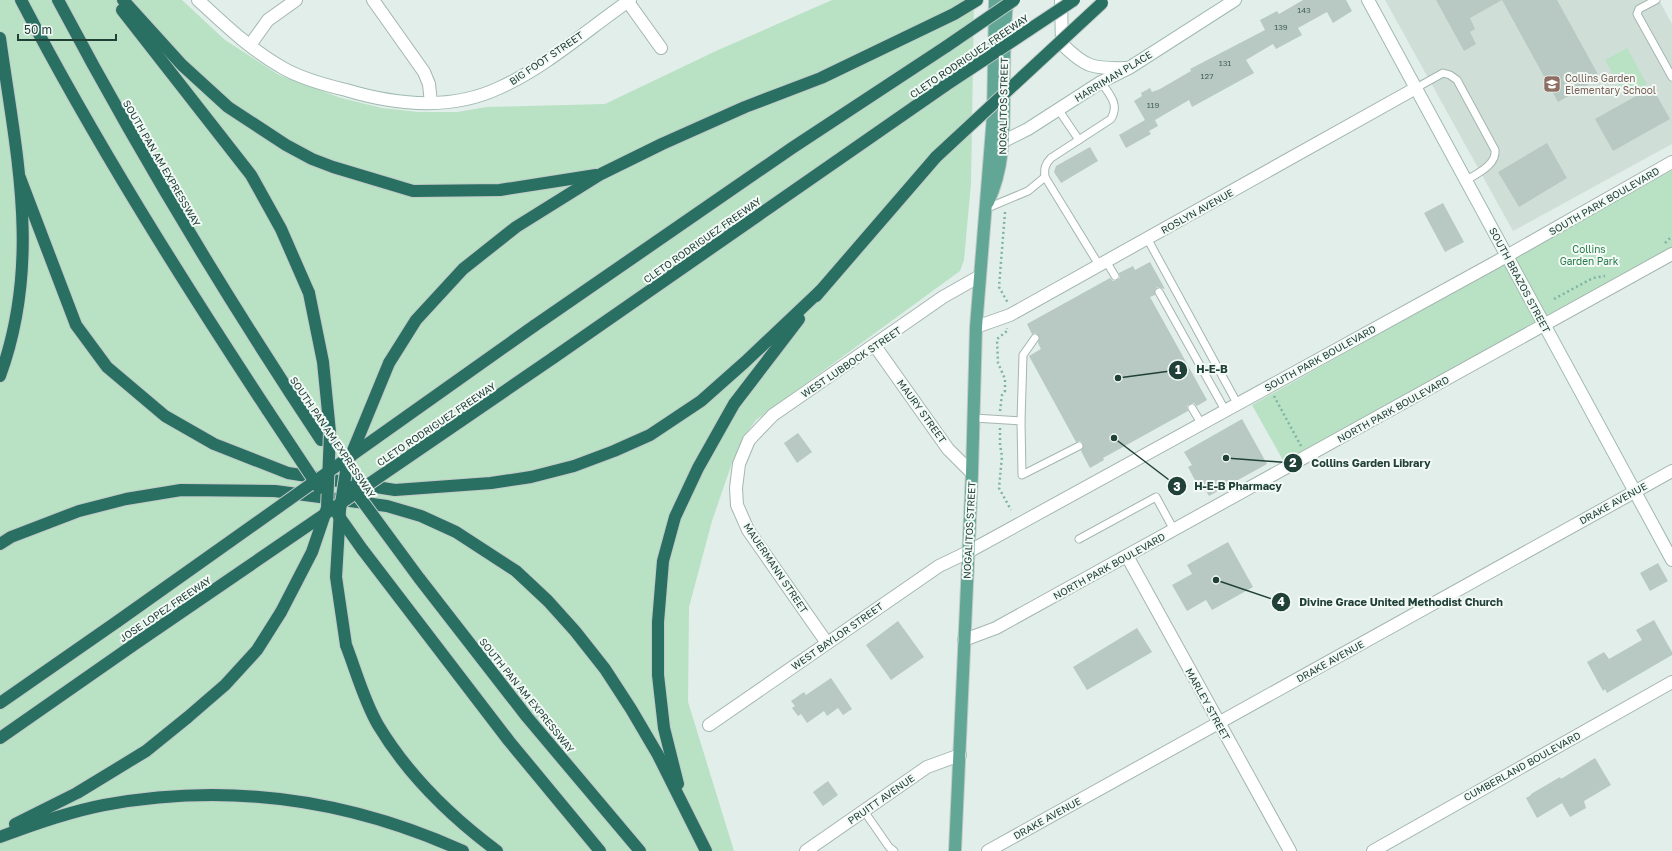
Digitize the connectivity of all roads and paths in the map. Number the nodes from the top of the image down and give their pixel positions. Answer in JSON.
{"nodes":[{"id":1,"x":21,"y":0,"type":"edge"},
{"id":2,"x":58,"y":0,"type":"edge"},
{"id":3,"x":115,"y":0,"type":"edge"},
{"id":4,"x":123,"y":0,"type":"edge"},
{"id":5,"x":198,"y":0,"type":"edge"},
{"id":6,"x":296,"y":0,"type":"edge"},
{"id":7,"x":373,"y":0,"type":"edge"},
{"id":8,"x":977,"y":0,"type":"edge"},
{"id":9,"x":995,"y":0,"type":"edge"},
{"id":10,"x":1007,"y":0,"type":"edge"},
{"id":11,"x":1014,"y":0,"type":"edge"},
{"id":12,"x":1061,"y":0,"type":"edge"},
{"id":13,"x":1074,"y":0,"type":"edge"},
{"id":14,"x":1235,"y":0,"type":"edge"},
{"id":15,"x":1368,"y":0,"type":"edge"},
{"id":16,"x":1656,"y":0,"type":"edge"},
{"id":17,"x":629,"y":1,"type":"edge"},
{"id":18,"x":1103,"y":1,"type":"edge"},
{"id":19,"x":0,"y":38,"type":"edge"},
{"id":20,"x":250,"y":45,"type":"junction"},
{"id":21,"x":661,"y":48,"type":"dead end"},
{"id":22,"x":1129,"y":68,"type":"junction"},
{"id":23,"x":1672,"y":77,"type":"edge"},
{"id":24,"x":1101,"y":82,"type":"junction"},
{"id":25,"x":1416,"y":88,"type":"junction"},
{"id":26,"x":431,"y":103,"type":"junction"},
{"id":27,"x":1058,"y":109,"type":"junction"},
{"id":28,"x":1079,"y":140,"type":"junction"},
{"id":29,"x":1002,"y":142,"type":"junction"},
{"id":30,"x":990,"y":148,"type":"junction"},
{"id":31,"x":1672,"y":162,"type":"edge"},
{"id":32,"x":601,"y":174,"type":"junction"},
{"id":33,"x":1045,"y":177,"type":"junction"},
{"id":34,"x":20,"y":178,"type":"junction"},
{"id":35,"x":1465,"y":181,"type":"junction"},
{"id":36,"x":985,"y":209,"type":"junction"},
{"id":37,"x":1005,"y":212,"type":"dead end"},
{"id":38,"x":1672,"y":236,"type":"edge"},
{"id":39,"x":1147,"y":238,"type":"junction"},
{"id":40,"x":1664,"y":244,"type":"dead end"},
{"id":41,"x":1672,"y":254,"type":"edge"},
{"id":42,"x":1507,"y":256,"type":"junction"},
{"id":43,"x":1102,"y":263,"type":"junction"},
{"id":44,"x":1610,"y":275,"type":"dead end"},
{"id":45,"x":980,"y":276,"type":"junction"},
{"id":46,"x":1115,"y":276,"type":"dead end"},
{"id":47,"x":820,"y":291,"type":"junction"},
{"id":48,"x":1159,"y":292,"type":"dead end"},
{"id":49,"x":1554,"y":299,"type":"dead end"},
{"id":50,"x":1009,"y":305,"type":"dead end"},
{"id":51,"x":1544,"y":325,"type":"junction"},
{"id":52,"x":976,"y":327,"type":"junction"},
{"id":53,"x":1006,"y":330,"type":"dead end"},
{"id":54,"x":1035,"y":338,"type":"dead end"},
{"id":55,"x":875,"y":346,"type":"junction"},
{"id":56,"x":0,"y":376,"type":"edge"},
{"id":57,"x":1273,"y":395,"type":"dead end"},
{"id":58,"x":1237,"y":403,"type":"junction"},
{"id":59,"x":1000,"y":407,"type":"dead end"},
{"id":60,"x":1192,"y":408,"type":"dead end"},
{"id":61,"x":1225,"y":410,"type":"junction"},
{"id":62,"x":974,"y":418,"type":"junction"},
{"id":63,"x":1021,"y":421,"type":"junction"},
{"id":64,"x":1201,"y":423,"type":"junction"},
{"id":65,"x":1000,"y":432,"type":"dead end"},
{"id":66,"x":1079,"y":446,"type":"dead end"},
{"id":67,"x":1303,"y":450,"type":"dead end"},
{"id":68,"x":739,"y":464,"type":"joint"},
{"id":69,"x":1672,"y":471,"type":"edge"},
{"id":70,"x":972,"y":473,"type":"junction"},
{"id":71,"x":326,"y":474,"type":"joint"},
{"id":72,"x":1635,"y":491,"type":"junction"},
{"id":73,"x":345,"y":500,"type":"joint"},
{"id":74,"x":1011,"y":510,"type":"dead end"},
{"id":75,"x":1174,"y":530,"type":"junction"},
{"id":76,"x":1079,"y":539,"type":"dead end"},
{"id":77,"x":0,"y":544,"type":"edge"},
{"id":78,"x":968,"y":552,"type":"junction"},
{"id":79,"x":1126,"y":556,"type":"junction"},
{"id":80,"x":1672,"y":560,"type":"edge"},
{"id":81,"x":964,"y":640,"type":"junction"},
{"id":82,"x":827,"y":643,"type":"junction"},
{"id":83,"x":1672,"y":682,"type":"edge"},
{"id":84,"x":0,"y":703,"type":"edge"},
{"id":85,"x":1219,"y":723,"type":"junction"},
{"id":86,"x":709,"y":726,"type":"dead end"},
{"id":87,"x":0,"y":738,"type":"edge"},
{"id":88,"x":960,"y":755,"type":"junction"},
{"id":89,"x":683,"y":803,"type":"junction"},
{"id":90,"x":864,"y":811,"type":"junction"},
{"id":91,"x":0,"y":832,"type":"edge"},
{"id":92,"x":0,"y":837,"type":"edge"},
{"id":93,"x":464,"y":851,"type":"edge"},
{"id":94,"x":497,"y":851,"type":"edge"},
{"id":95,"x":600,"y":851,"type":"edge"},
{"id":96,"x":640,"y":851,"type":"edge"},
{"id":97,"x":706,"y":851,"type":"edge"},
{"id":98,"x":806,"y":851,"type":"edge"},
{"id":99,"x":894,"y":851,"type":"edge"},
{"id":100,"x":956,"y":851,"type":"edge"},
{"id":101,"x":988,"y":851,"type":"edge"},
{"id":102,"x":1290,"y":851,"type":"edge"},
{"id":103,"x":1373,"y":851,"type":"edge"}],
"edges":[{"from":1,"to":95,"type":"highway","bridge":true},
{"from":2,"to":96,"type":"highway","name":"SOUTH PAN AM EXPRESSWAY","bridge":true},
{"from":3,"to":91,"type":"highway","bridge":true},
{"from":4,"to":32,"type":"highway"},
{"from":5,"to":20,"type":"street","name":"BIG FOOT STREET"},
{"from":6,"to":20,"type":"street"},
{"from":7,"to":26,"type":"street"},
{"from":8,"to":32,"type":"highway"},
{"from":9,"to":30,"type":"main road","name":"NOGALITOS STREET"},
{"from":10,"to":29,"type":"main road","name":"NOGALITOS STREET"},
{"from":11,"to":71,"type":"highway","name":"CLETO RODRIGUEZ FREEWAY","bridge":true},
{"from":12,"to":22,"type":"street"},
{"from":13,"to":73,"type":"highway","name":"CLETO RODRIGUEZ FREEWAY","bridge":true},
{"from":14,"to":22,"type":"street","name":"HARRIMAN PLACE"},
{"from":15,"to":25,"type":"street","name":"SOUTH BRAZOS STREET"},
{"from":16,"to":23,"type":"lane"},
{"from":17,"to":21,"type":"street"},
{"from":17,"to":26,"type":"street","name":"BIG FOOT STREET"},
{"from":18,"to":47,"type":"highway","bridge":true},
{"from":19,"to":34,"type":"highway"},
{"from":20,"to":26,"type":"street","name":"BIG FOOT STREET"},
{"from":22,"to":24,"type":"street","name":"HARRIMAN PLACE"},
{"from":24,"to":27,"type":"street","name":"HARRIMAN PLACE"},
{"from":24,"to":28,"type":"lane"},
{"from":25,"to":35,"type":"street","name":"SOUTH BRAZOS STREET"},
{"from":25,"to":35,"type":"lane"},
{"from":25,"to":39,"type":"street","name":"ROSLYN AVENUE"},
{"from":27,"to":28,"type":"lane"},
{"from":27,"to":29,"type":"street","name":"HARRIMAN PLACE"},
{"from":28,"to":33,"type":"lane"},
{"from":29,"to":30,"type":"street","name":"HARRIMAN PLACE"},
{"from":29,"to":36,"type":"main road","name":"NOGALITOS STREET"},
{"from":30,"to":36,"type":"main road","name":"NOGALITOS STREET"},
{"from":31,"to":42,"type":"street","name":"SOUTH PARK BOULEVARD"},
{"from":32,"to":94,"type":"highway","bridge":true},
{"from":33,"to":36,"type":"lane"},
{"from":33,"to":43,"type":"lane"},
{"from":34,"to":47,"type":"highway"},
{"from":34,"to":56,"type":"highway"},
{"from":35,"to":42,"type":"street","name":"SOUTH BRAZOS STREET"},
{"from":36,"to":45,"type":"main road","name":"NOGALITOS STREET"},
{"from":37,"to":50,"type":"path"},
{"from":38,"to":40,"type":"path"},
{"from":39,"to":43,"type":"street","name":"ROSLYN AVENUE"},
{"from":39,"to":58,"type":"lane"},
{"from":41,"to":51,"type":"street","name":"NORTH PARK BOULEVARD"},
{"from":42,"to":51,"type":"street","name":"SOUTH BRAZOS STREET"},
{"from":42,"to":58,"type":"street","name":"SOUTH PARK BOULEVARD"},
{"from":43,"to":46,"type":"lane"},
{"from":43,"to":52,"type":"street","name":"ROSLYN AVENUE"},
{"from":44,"to":49,"type":"path"},
{"from":45,"to":52,"type":"main road","name":"NOGALITOS STREET"},
{"from":45,"to":55,"type":"street","name":"WEST LUBBOCK STREET"},
{"from":47,"to":89,"type":"highway"},
{"from":48,"to":61,"type":"lane"},
{"from":51,"to":72,"type":"street","name":"SOUTH BRAZOS STREET"},
{"from":51,"to":75,"type":"street","name":"NORTH PARK BOULEVARD"},
{"from":52,"to":62,"type":"main road","name":"NOGALITOS STREET"},
{"from":53,"to":59,"type":"path"},
{"from":54,"to":63,"type":"lane"},
{"from":55,"to":68,"type":"street","name":"WEST LUBBOCK STREET"},
{"from":55,"to":70,"type":"street","name":"MAURY STREET"},
{"from":57,"to":67,"type":"path"},
{"from":58,"to":61,"type":"street","name":"SOUTH PARK BOULEVARD"},
{"from":60,"to":64,"type":"lane"},
{"from":61,"to":64,"type":"street","name":"SOUTH PARK BOULEVARD"},
{"from":62,"to":63,"type":"lane"},
{"from":62,"to":70,"type":"main road","name":"NOGALITOS STREET"},
{"from":63,"to":66,"type":"lane"},
{"from":64,"to":78,"type":"street","name":"SOUTH PARK BOULEVARD"},
{"from":65,"to":74,"type":"path"},
{"from":68,"to":82,"type":"street","name":"MAUERMANN STREET"},
{"from":69,"to":72,"type":"street","name":"DRAKE AVENUE"},
{"from":70,"to":78,"type":"main road","name":"NOGALITOS STREET"},
{"from":71,"to":84,"type":"highway","name":"JOSE LOPEZ FREEWAY","bridge":true},
{"from":72,"to":80,"type":"street","name":"SOUTH BRAZOS STREET"},
{"from":72,"to":85,"type":"street","name":"DRAKE AVENUE"},
{"from":73,"to":87,"type":"highway","name":"JOSE LOPEZ FREEWAY","bridge":true},
{"from":75,"to":76,"type":"lane"},
{"from":75,"to":79,"type":"street","name":"NORTH PARK BOULEVARD"},
{"from":77,"to":89,"type":"highway"},
{"from":78,"to":81,"type":"main road","name":"NOGALITOS STREET"},
{"from":78,"to":82,"type":"street","name":"WEST BAYLOR STREET"},
{"from":79,"to":81,"type":"street","name":"NORTH PARK BOULEVARD"},
{"from":79,"to":85,"type":"street","name":"MARLEY STREET"},
{"from":81,"to":88,"type":"main road","name":"NOGALITOS STREET"},
{"from":82,"to":86,"type":"street","name":"WEST BAYLOR STREET"},
{"from":83,"to":103,"type":"street","name":"CUMBERLAND BOULEVARD"},
{"from":85,"to":101,"type":"street","name":"DRAKE AVENUE"},
{"from":85,"to":102,"type":"street","name":"MARLEY STREET"},
{"from":88,"to":90,"type":"street","name":"PRUITT AVENUE"},
{"from":88,"to":100,"type":"main road","name":"NOGALITOS STREET"},
{"from":89,"to":97,"type":"highway"},
{"from":90,"to":98,"type":"street","name":"PRUITT AVENUE"},
{"from":90,"to":99,"type":"lane"},
{"from":92,"to":93,"type":"highway"}]}
